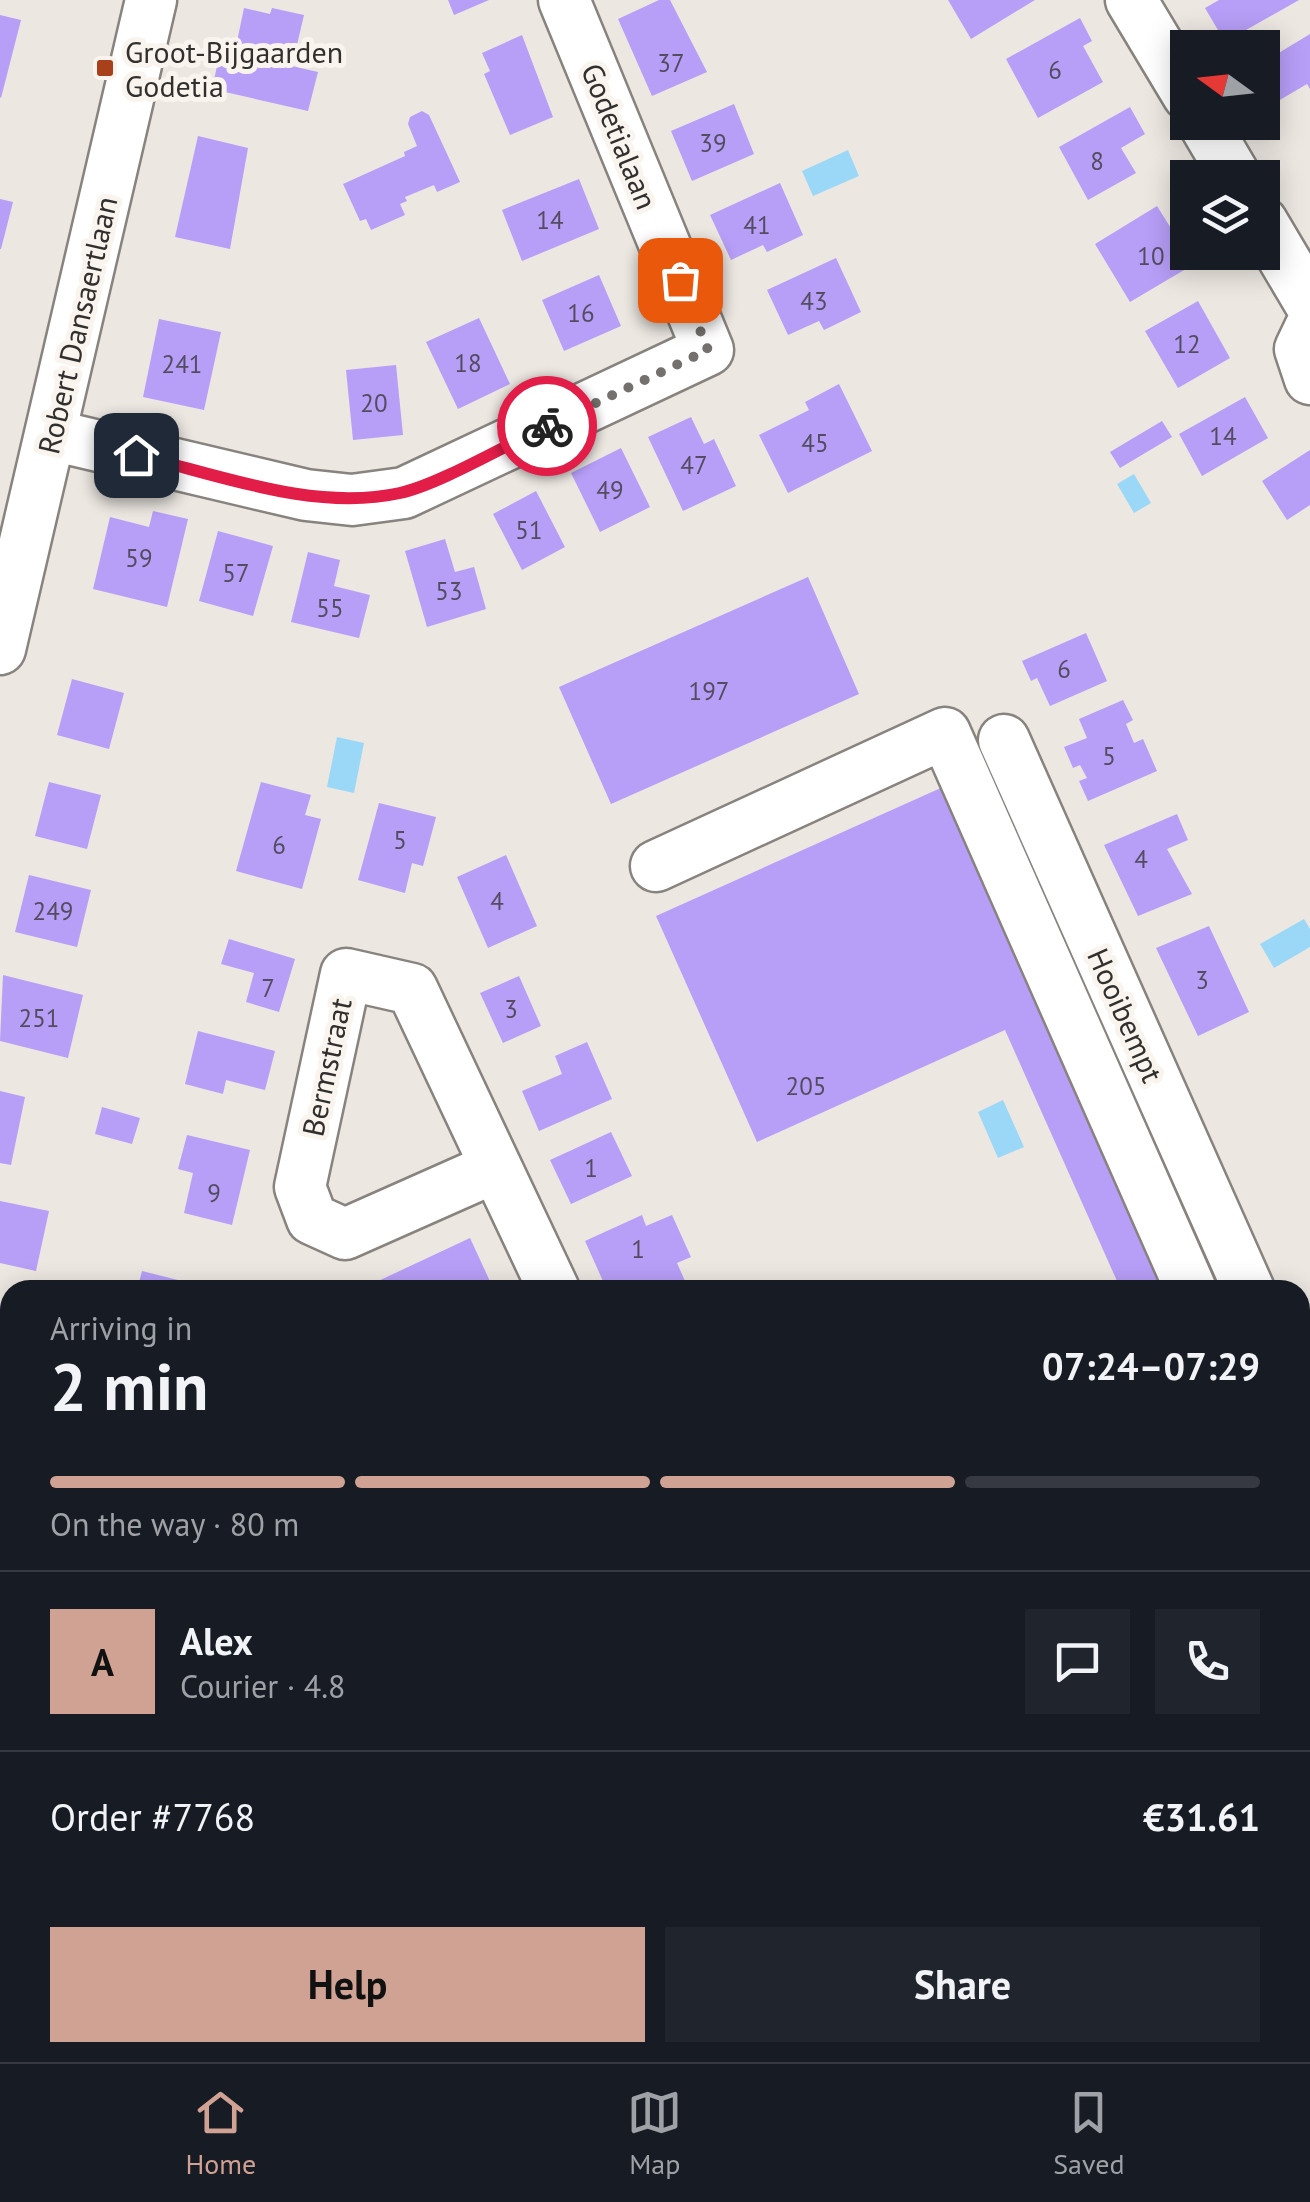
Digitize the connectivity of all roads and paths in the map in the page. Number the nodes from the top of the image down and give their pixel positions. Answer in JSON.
{"nodes":[{"id":1,"x":150,"y":0,"type":"edge"},
{"id":2,"x":564,"y":0,"type":"edge"},
{"id":3,"x":1131,"y":0,"type":"edge"},
{"id":4,"x":1170,"y":66,"type":"edge"},
{"id":5,"x":1280,"y":252,"type":"edge"},
{"id":6,"x":1310,"y":303,"type":"edge"},
{"id":7,"x":1310,"y":328,"type":"edge"},
{"id":8,"x":1310,"y":379,"type":"edge"},
{"id":9,"x":52,"y":434,"type":"junction"},
{"id":10,"x":0,"y":649,"type":"edge"},
{"id":11,"x":1004,"y":740,"type":"dead end"},
{"id":12,"x":656,"y":866,"type":"dead end"},
{"id":13,"x":496,"y":1167,"type":"junction"},
{"id":14,"x":549,"y":1280,"type":"edge"},
{"id":15,"x":1186,"y":1280,"type":"edge"},
{"id":16,"x":1246,"y":1280,"type":"edge"}],
"edges":[{"from":1,"to":9,"type":"street","name":"Robert Dansaertlaan"},
{"from":2,"to":9,"type":"street","name":"Godetialaan"},
{"from":3,"to":4,"type":"street"},
{"from":5,"to":6,"type":"street"},
{"from":7,"to":8,"type":"street"},
{"from":9,"to":10,"type":"street","name":"Robert Dansaertlaan"},
{"from":11,"to":16,"type":"street","name":"Hooibempt"},
{"from":12,"to":15,"type":"street"},
{"from":13,"to":13,"type":"street","name":"Bermstraat"},
{"from":13,"to":14,"type":"street","name":"Bermstraat"}]}
